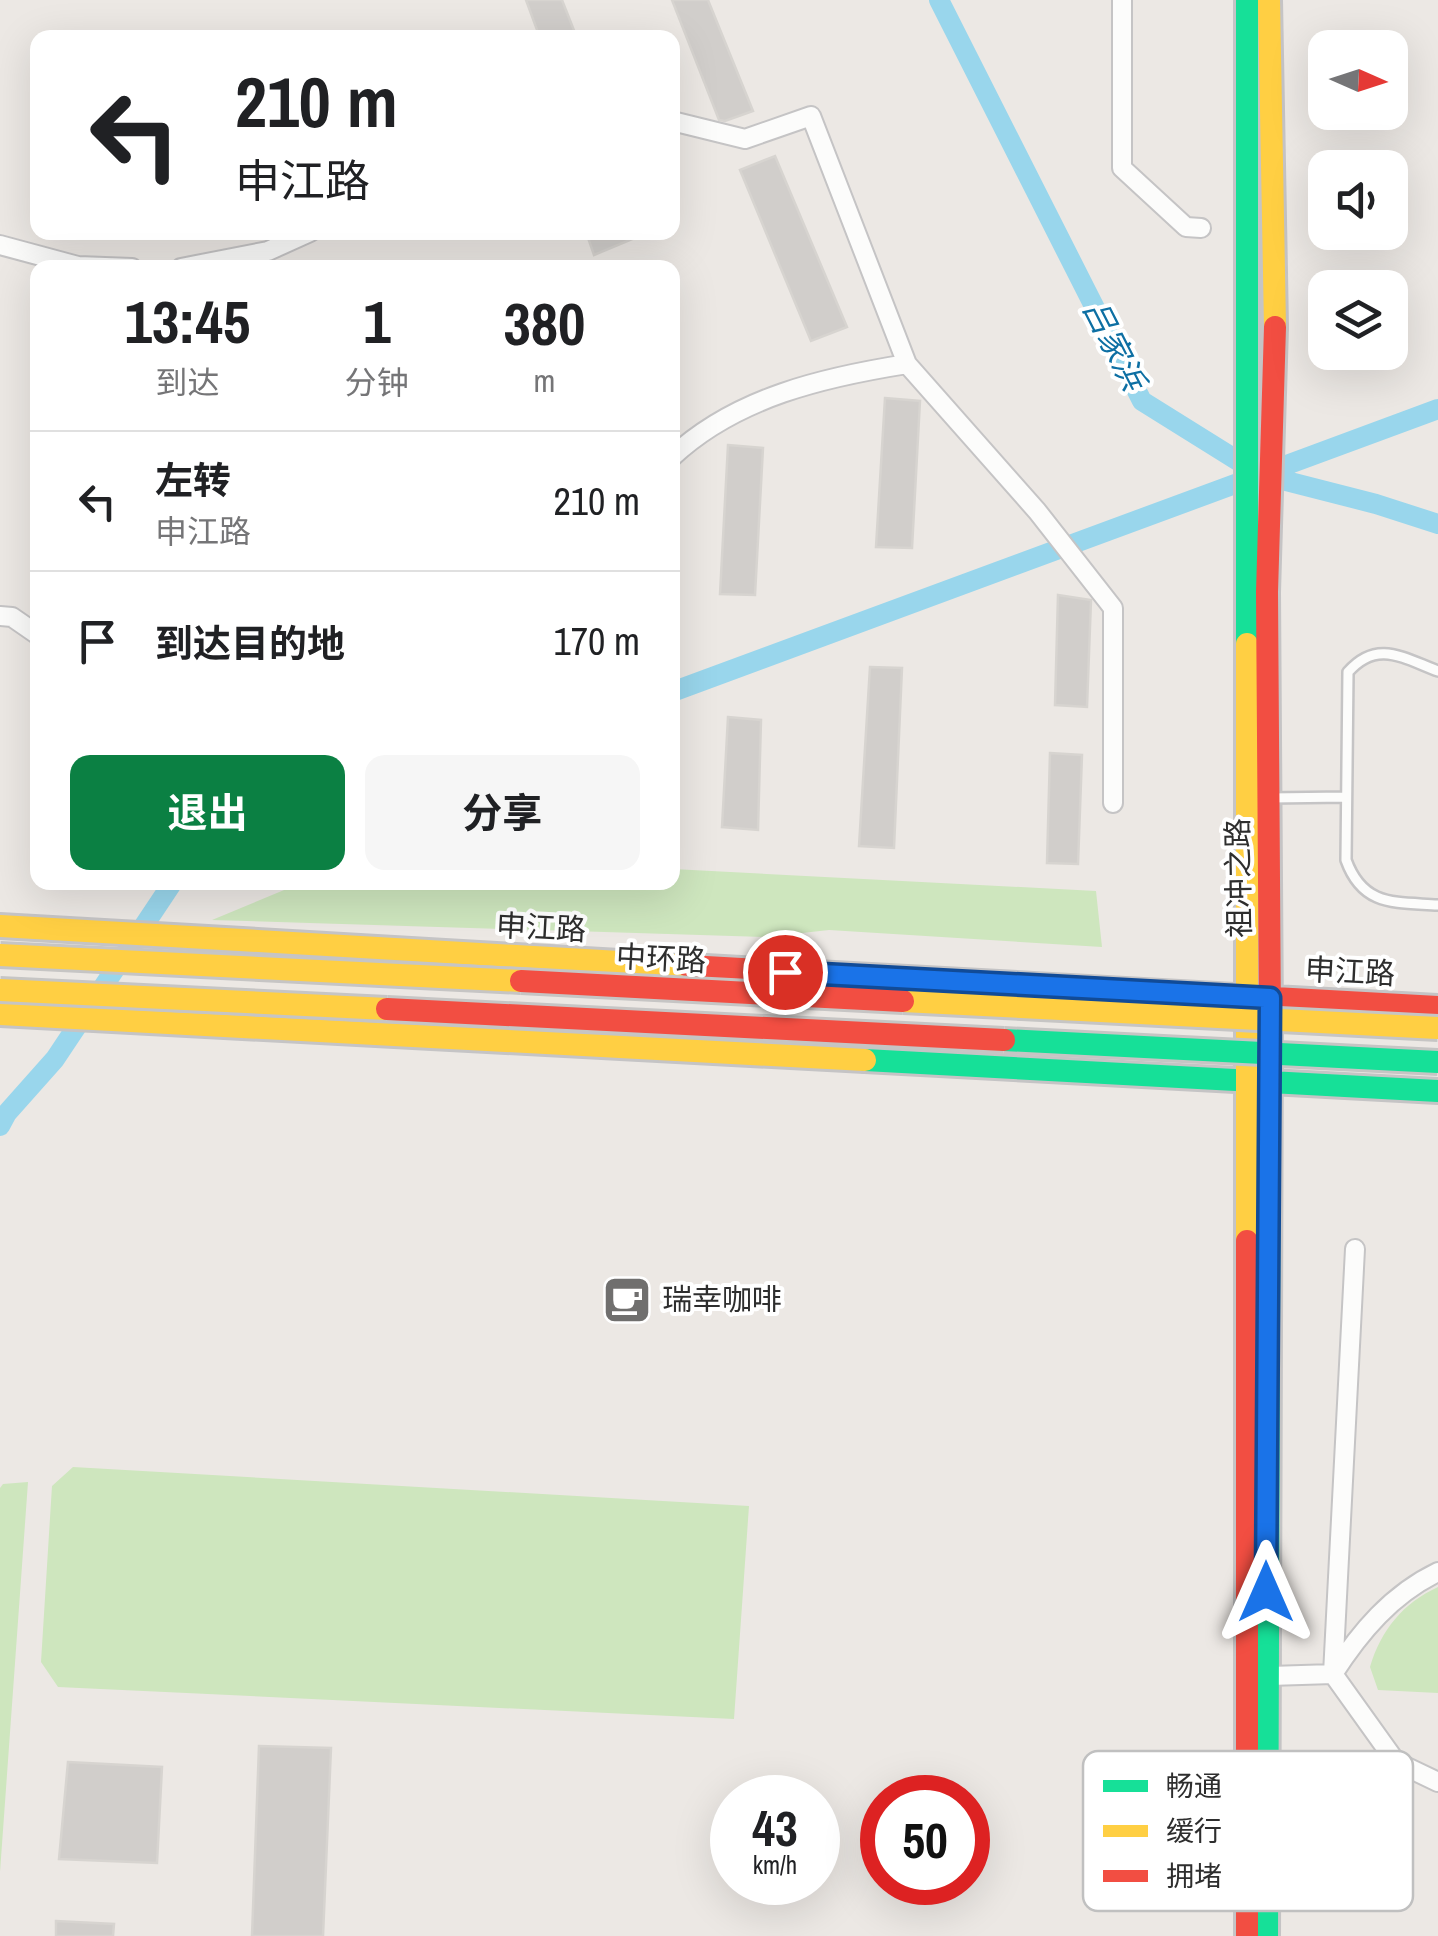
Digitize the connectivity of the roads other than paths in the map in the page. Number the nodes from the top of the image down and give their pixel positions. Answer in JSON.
{"nodes":[{"id":1,"x":1122,"y":0,"type":"edge"},
{"id":2,"x":1247,"y":0,"type":"edge"},
{"id":3,"x":1269,"y":0,"type":"edge"},
{"id":4,"x":680,"y":123,"type":"edge"},
{"id":5,"x":1201,"y":228,"type":"dead end"},
{"id":6,"x":292,"y":240,"type":"edge"},
{"id":7,"x":0,"y":245,"type":"edge"},
{"id":8,"x":56,"y":260,"type":"edge"},
{"id":9,"x":222,"y":260,"type":"edge"},
{"id":10,"x":908,"y":364,"type":"junction"},
{"id":11,"x":680,"y":451,"type":"edge"},
{"id":12,"x":1257,"y":590,"type":"junction"},
{"id":13,"x":0,"y":616,"type":"edge"},
{"id":14,"x":30,"y":630,"type":"edge"},
{"id":15,"x":1438,"y":672,"type":"edge"},
{"id":16,"x":1346,"y":797,"type":"junction"},
{"id":17,"x":1268,"y":798,"type":"junction"},
{"id":18,"x":1113,"y":804,"type":"dead end"},
{"id":19,"x":1438,"y":905,"type":"edge"},
{"id":20,"x":0,"y":926,"type":"edge"},
{"id":21,"x":0,"y":955,"type":"edge"},
{"id":22,"x":0,"y":990,"type":"edge"},
{"id":23,"x":1259,"y":997,"type":"junction"},
{"id":24,"x":1438,"y":1007,"type":"edge"},
{"id":25,"x":0,"y":1014,"type":"edge"},
{"id":26,"x":1438,"y":1028,"type":"edge"},
{"id":27,"x":1438,"y":1062,"type":"edge"},
{"id":28,"x":1259,"y":1083,"type":"junction"},
{"id":29,"x":1438,"y":1091,"type":"edge"},
{"id":30,"x":1355,"y":1249,"type":"dead end"},
{"id":31,"x":1438,"y":1572,"type":"edge"},
{"id":32,"x":1333,"y":1674,"type":"junction"},
{"id":33,"x":1268,"y":1676,"type":"junction"},
{"id":34,"x":1246,"y":1751,"type":"edge"},
{"id":35,"x":1268,"y":1751,"type":"edge"},
{"id":36,"x":1388,"y":1751,"type":"edge"},
{"id":37,"x":1413,"y":1770,"type":"edge"},
{"id":38,"x":1438,"y":1782,"type":"edge"},
{"id":39,"x":1247,"y":1911,"type":"edge"},
{"id":40,"x":1267,"y":1911,"type":"edge"},
{"id":41,"x":1247,"y":1936,"type":"edge"},
{"id":42,"x":1267,"y":1936,"type":"edge"}],
"edges":[{"from":1,"to":5,"type":"street"},
{"from":2,"to":12,"type":"main road","name":"祖冲之路"},
{"from":3,"to":12,"type":"main road","name":"祖冲之路"},
{"from":4,"to":10,"type":"street"},
{"from":6,"to":9,"type":"street"},
{"from":7,"to":8,"type":"street"},
{"from":10,"to":11,"type":"street"},
{"from":10,"to":18,"type":"street"},
{"from":12,"to":17,"type":"main road","name":"祖冲之路"},
{"from":12,"to":23,"type":"main road","name":"祖冲之路"},
{"from":13,"to":14,"type":"street"},
{"from":15,"to":16,"type":"lane"},
{"from":16,"to":17,"type":"lane"},
{"from":16,"to":19,"type":"lane"},
{"from":17,"to":23,"type":"main road","name":"祖冲之路"},
{"from":20,"to":23,"type":"main road","name":"申江路"},
{"from":21,"to":26,"type":"main road","name":"中环路","bridge":true},
{"from":22,"to":27,"type":"main road","bridge":true},
{"from":23,"to":24,"type":"main road","name":"申江路"},
{"from":23,"to":28,"type":"main road","name":"祖冲之路"},
{"from":25,"to":28,"type":"main road"},
{"from":28,"to":29,"type":"main road"},
{"from":28,"to":33,"type":"main road","name":"祖冲之路"},
{"from":28,"to":34,"type":"main road","name":"祖冲之路"},
{"from":30,"to":32,"type":"street"},
{"from":31,"to":32,"type":"street"},
{"from":32,"to":33,"type":"street"},
{"from":32,"to":36,"type":"street"},
{"from":33,"to":35,"type":"main road","name":"祖冲之路"},
{"from":37,"to":38,"type":"street"},
{"from":39,"to":41,"type":"main road","name":"祖冲之路"},
{"from":40,"to":42,"type":"main road","name":"祖冲之路"}]}
